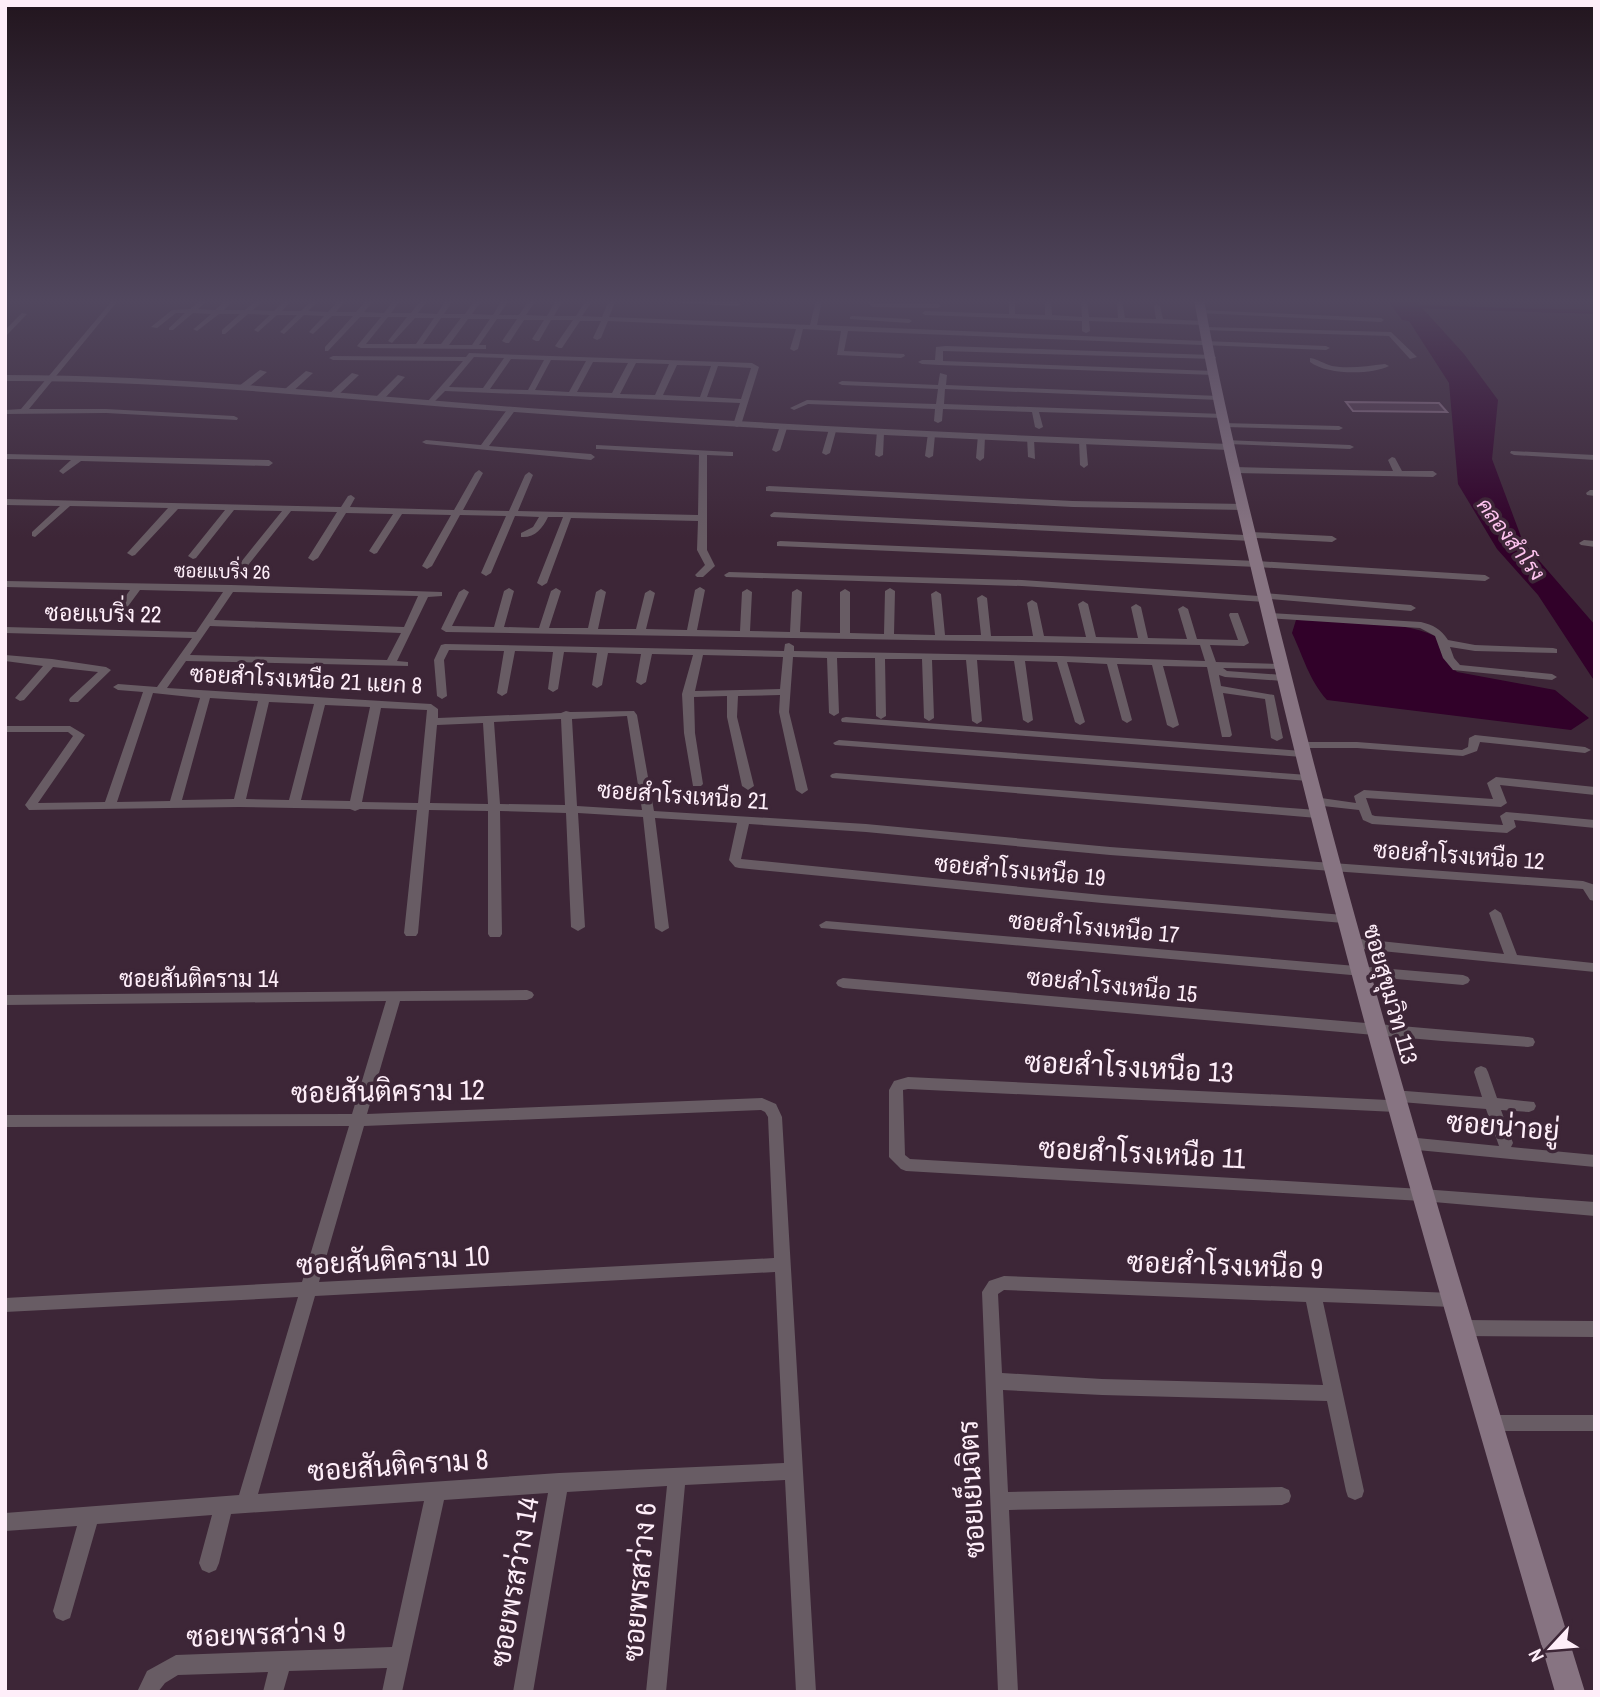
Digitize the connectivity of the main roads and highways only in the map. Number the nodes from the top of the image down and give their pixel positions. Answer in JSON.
{"nodes":[{"id":1,"x":1215,"y":379,"type":"edge"},
{"id":2,"x":1570,"y":1692,"type":"edge"}],
"edges":[{"from":1,"to":2,"type":"main road","name":"ซอยสุขุมวิท 113"}]}
